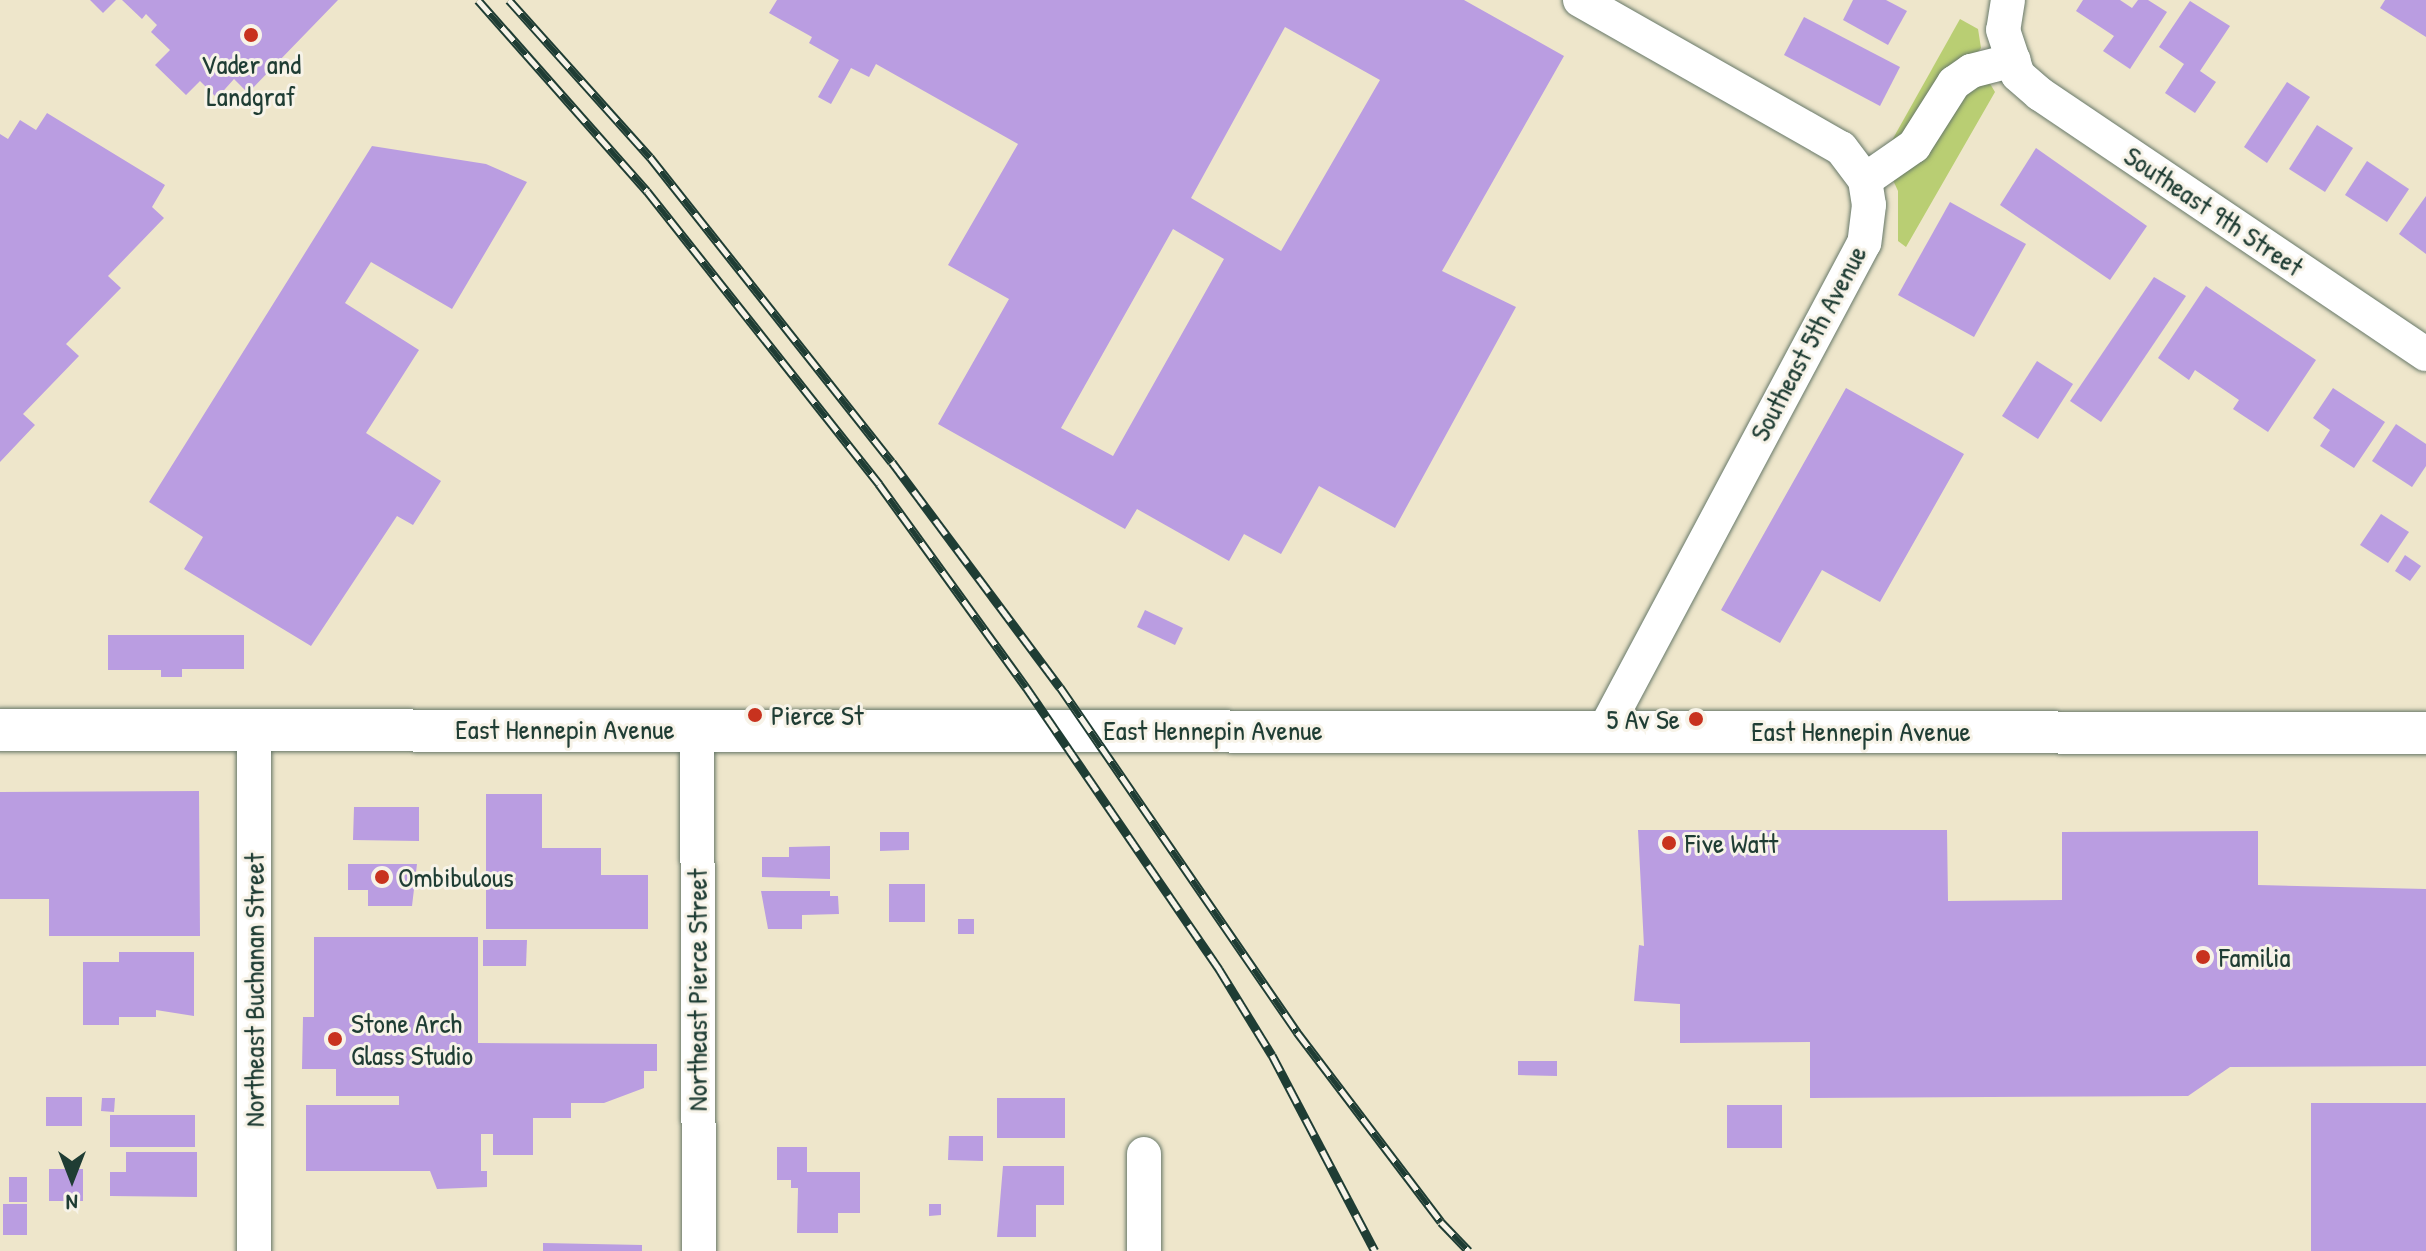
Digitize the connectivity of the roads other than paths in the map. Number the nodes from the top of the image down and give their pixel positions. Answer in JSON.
{"nodes":[{"id":1,"x":1580,"y":0,"type":"edge"},
{"id":2,"x":2008,"y":0,"type":"edge"},
{"id":3,"x":2014,"y":60,"type":"junction"},
{"id":4,"x":1865,"y":180,"type":"junction"},
{"id":5,"x":2426,"y":354,"type":"edge"},
{"id":6,"x":254,"y":729,"type":"junction"},
{"id":7,"x":697,"y":729,"type":"junction"},
{"id":8,"x":0,"y":730,"type":"edge"},
{"id":9,"x":1604,"y":731,"type":"junction"},
{"id":10,"x":2426,"y":733,"type":"edge"},
{"id":11,"x":1144,"y":1154,"type":"dead end"},
{"id":12,"x":254,"y":1251,"type":"edge"},
{"id":13,"x":699,"y":1251,"type":"edge"},
{"id":14,"x":1144,"y":1251,"type":"edge"}],
"edges":[{"from":1,"to":4,"type":"street"},
{"from":2,"to":3,"type":"street"},
{"from":3,"to":4,"type":"street"},
{"from":3,"to":5,"type":"street","name":"Southeast 9th Street"},
{"from":4,"to":9,"type":"street","name":"Southeast 5th Avenue"},
{"from":6,"to":7,"type":"main road","name":"East Hennepin Avenue"},
{"from":6,"to":8,"type":"main road","name":"East Hennepin Avenue"},
{"from":6,"to":12,"type":"street","name":"Northeast Buchanan Street"},
{"from":7,"to":9,"type":"main road","name":"East Hennepin Avenue"},
{"from":7,"to":13,"type":"street","name":"Northeast Pierce Street"},
{"from":9,"to":10,"type":"main road","name":"East Hennepin Avenue"},
{"from":11,"to":14,"type":"street"}]}
